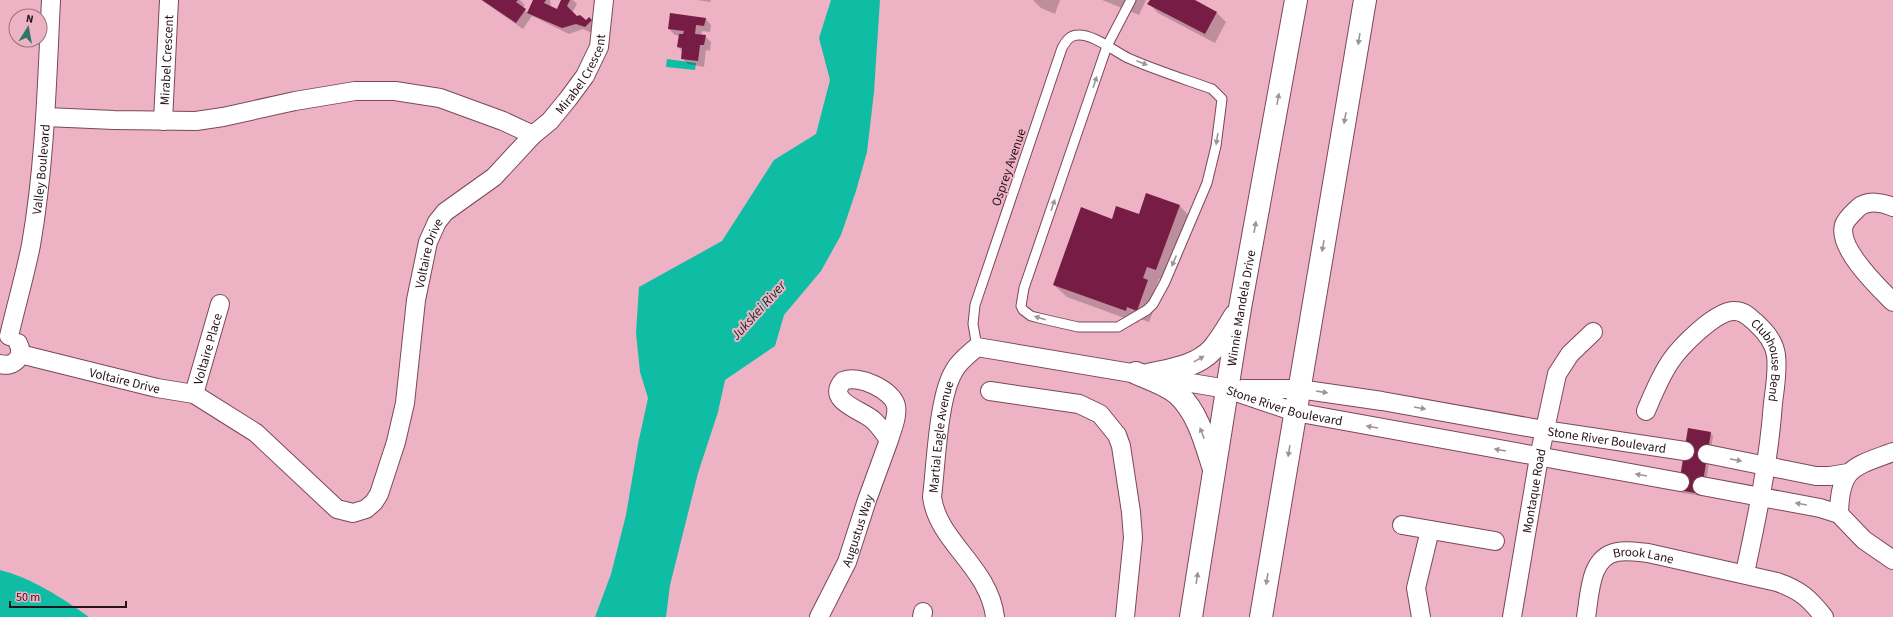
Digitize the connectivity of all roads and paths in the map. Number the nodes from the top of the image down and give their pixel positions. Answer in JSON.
{"nodes":[{"id":1,"x":51,"y":0,"type":"edge"},
{"id":2,"x":169,"y":0,"type":"edge"},
{"id":3,"x":604,"y":0,"type":"edge"},
{"id":4,"x":1131,"y":0,"type":"edge"},
{"id":5,"x":1296,"y":0,"type":"edge"},
{"id":6,"x":1365,"y":0,"type":"edge"},
{"id":7,"x":1107,"y":46,"type":"junction"},
{"id":8,"x":46,"y":117,"type":"junction"},
{"id":9,"x":163,"y":121,"type":"junction"},
{"id":10,"x":533,"y":135,"type":"junction"},
{"id":11,"x":1893,"y":207,"type":"edge"},
{"id":12,"x":1893,"y":302,"type":"edge"},
{"id":13,"x":220,"y":304,"type":"dead end"},
{"id":14,"x":1240,"y":308,"type":"junction"},
{"id":15,"x":1593,"y":332,"type":"dead end"},
{"id":16,"x":4,"y":336,"type":"edge"},
{"id":17,"x":977,"y":347,"type":"junction"},
{"id":18,"x":20,"y":354,"type":"junction"},
{"id":19,"x":0,"y":366,"type":"edge"},
{"id":20,"x":1142,"y":374,"type":"junction"},
{"id":21,"x":871,"y":385,"type":"junction"},
{"id":22,"x":1227,"y":389,"type":"junction"},
{"id":23,"x":1299,"y":389,"type":"junction"},
{"id":24,"x":990,"y":391,"type":"dead end"},
{"id":25,"x":194,"y":394,"type":"junction"},
{"id":26,"x":1646,"y":411,"type":"dead end"},
{"id":27,"x":1295,"y":412,"type":"junction"},
{"id":28,"x":864,"y":413,"type":"junction"},
{"id":29,"x":1544,"y":430,"type":"junction"},
{"id":30,"x":889,"y":440,"type":"junction"},
{"id":31,"x":1685,"y":451,"type":"dead end"},
{"id":32,"x":1893,"y":452,"type":"edge"},
{"id":33,"x":1708,"y":454,"type":"dead end"},
{"id":34,"x":1538,"y":457,"type":"junction"},
{"id":35,"x":1765,"y":466,"type":"junction"},
{"id":36,"x":1214,"y":469,"type":"junction"},
{"id":37,"x":1848,"y":473,"type":"junction"},
{"id":38,"x":1680,"y":482,"type":"dead end"},
{"id":39,"x":1702,"y":486,"type":"dead end"},
{"id":40,"x":1760,"y":498,"type":"junction"},
{"id":41,"x":1839,"y":514,"type":"junction"},
{"id":42,"x":1402,"y":526,"type":"dead end"},
{"id":43,"x":1430,"y":530,"type":"junction"},
{"id":44,"x":1495,"y":541,"type":"dead end"},
{"id":45,"x":1893,"y":560,"type":"edge"},
{"id":46,"x":1745,"y":573,"type":"junction"},
{"id":47,"x":819,"y":617,"type":"edge"},
{"id":48,"x":995,"y":617,"type":"edge"},
{"id":49,"x":1125,"y":617,"type":"edge"},
{"id":50,"x":1191,"y":617,"type":"edge"},
{"id":51,"x":1261,"y":617,"type":"edge"},
{"id":52,"x":1421,"y":617,"type":"edge"},
{"id":53,"x":1512,"y":617,"type":"edge"},
{"id":54,"x":1586,"y":617,"type":"edge"},
{"id":55,"x":1824,"y":617,"type":"edge"}],
"edges":[{"from":1,"to":8,"type":"street","name":"Valley Boulevard"},
{"from":2,"to":9,"type":"street","name":"Mirabel Crescent"},
{"from":3,"to":10,"type":"street","name":"Mirabel Crescent"},
{"from":4,"to":7,"type":"lane"},
{"from":14,"to":5,"type":"main road","name":"Winnie Mandela Drive","one_way":true},
{"from":6,"to":23,"type":"main road","one_way":true},
{"from":7,"to":7,"type":"lane","one_way":true},
{"from":7,"to":17,"type":"lane","name":"Osprey Avenue"},
{"from":8,"to":9,"type":"street"},
{"from":8,"to":16,"type":"street","name":"Valley Boulevard"},
{"from":9,"to":10,"type":"street"},
{"from":10,"to":25,"type":"street","name":"Voltaire Drive"},
{"from":11,"to":12,"type":"street"},
{"from":13,"to":25,"type":"street","name":"Voltaire Place"},
{"from":20,"to":14,"type":"main road","one_way":true},
{"from":14,"to":22,"type":"main road","name":"Winnie Mandela Drive"},
{"from":15,"to":29,"type":"street","name":"Montaque Road"},
{"from":16,"to":18,"type":"street"},
{"from":17,"to":20,"type":"street"},
{"from":17,"to":48,"type":"street","name":"Martial Eagle Avenue"},
{"from":18,"to":19,"type":"street"},
{"from":18,"to":25,"type":"street","name":"Voltaire Drive"},
{"from":20,"to":22,"type":"street"},
{"from":36,"to":20,"type":"main road","one_way":true},
{"from":21,"to":28,"type":"street"},
{"from":21,"to":28,"type":"street","name":"Augustus Way"},
{"from":21,"to":30,"type":"street","name":"Augustus Way"},
{"from":22,"to":23,"type":"street","name":"Stone River Boulevard"},
{"from":22,"to":27,"type":"street","name":"Stone River Boulevard"},
{"from":22,"to":36,"type":"main road","name":"Winnie Mandela Drive"},
{"from":23,"to":27,"type":"main road"},
{"from":23,"to":29,"type":"street","name":"Stone River Boulevard","one_way":true},
{"from":24,"to":49,"type":"street"},
{"from":26,"to":35,"type":"street","name":"Clubhouse Bend"},
{"from":34,"to":27,"type":"street","name":"Stone River Boulevard","one_way":true},
{"from":27,"to":51,"type":"main road","one_way":true},
{"from":28,"to":30,"type":"street","name":"Augustus Way"},
{"from":29,"to":31,"type":"street","name":"Stone River Boulevard"},
{"from":29,"to":34,"type":"street","name":"Montaque Road"},
{"from":30,"to":47,"type":"street","name":"Augustus Way"},
{"from":32,"to":37,"type":"street"},
{"from":33,"to":35,"type":"street","one_way":true},
{"from":38,"to":34,"type":"street","name":"Stone River Boulevard","one_way":true},
{"from":34,"to":53,"type":"street","name":"Montaque Road"},
{"from":35,"to":37,"type":"street"},
{"from":35,"to":40,"type":"street"},
{"from":50,"to":36,"type":"main road","name":"Winnie Mandela Drive","one_way":true},
{"from":37,"to":41,"type":"street"},
{"from":39,"to":40,"type":"street"},
{"from":41,"to":40,"type":"street","one_way":true},
{"from":40,"to":46,"type":"street"},
{"from":41,"to":45,"type":"street"},
{"from":42,"to":43,"type":"street"},
{"from":43,"to":44,"type":"street"},
{"from":43,"to":52,"type":"street"},
{"from":46,"to":54,"type":"street","name":"Brook Lane"},
{"from":46,"to":55,"type":"street","name":"Brook Lane"}]}
